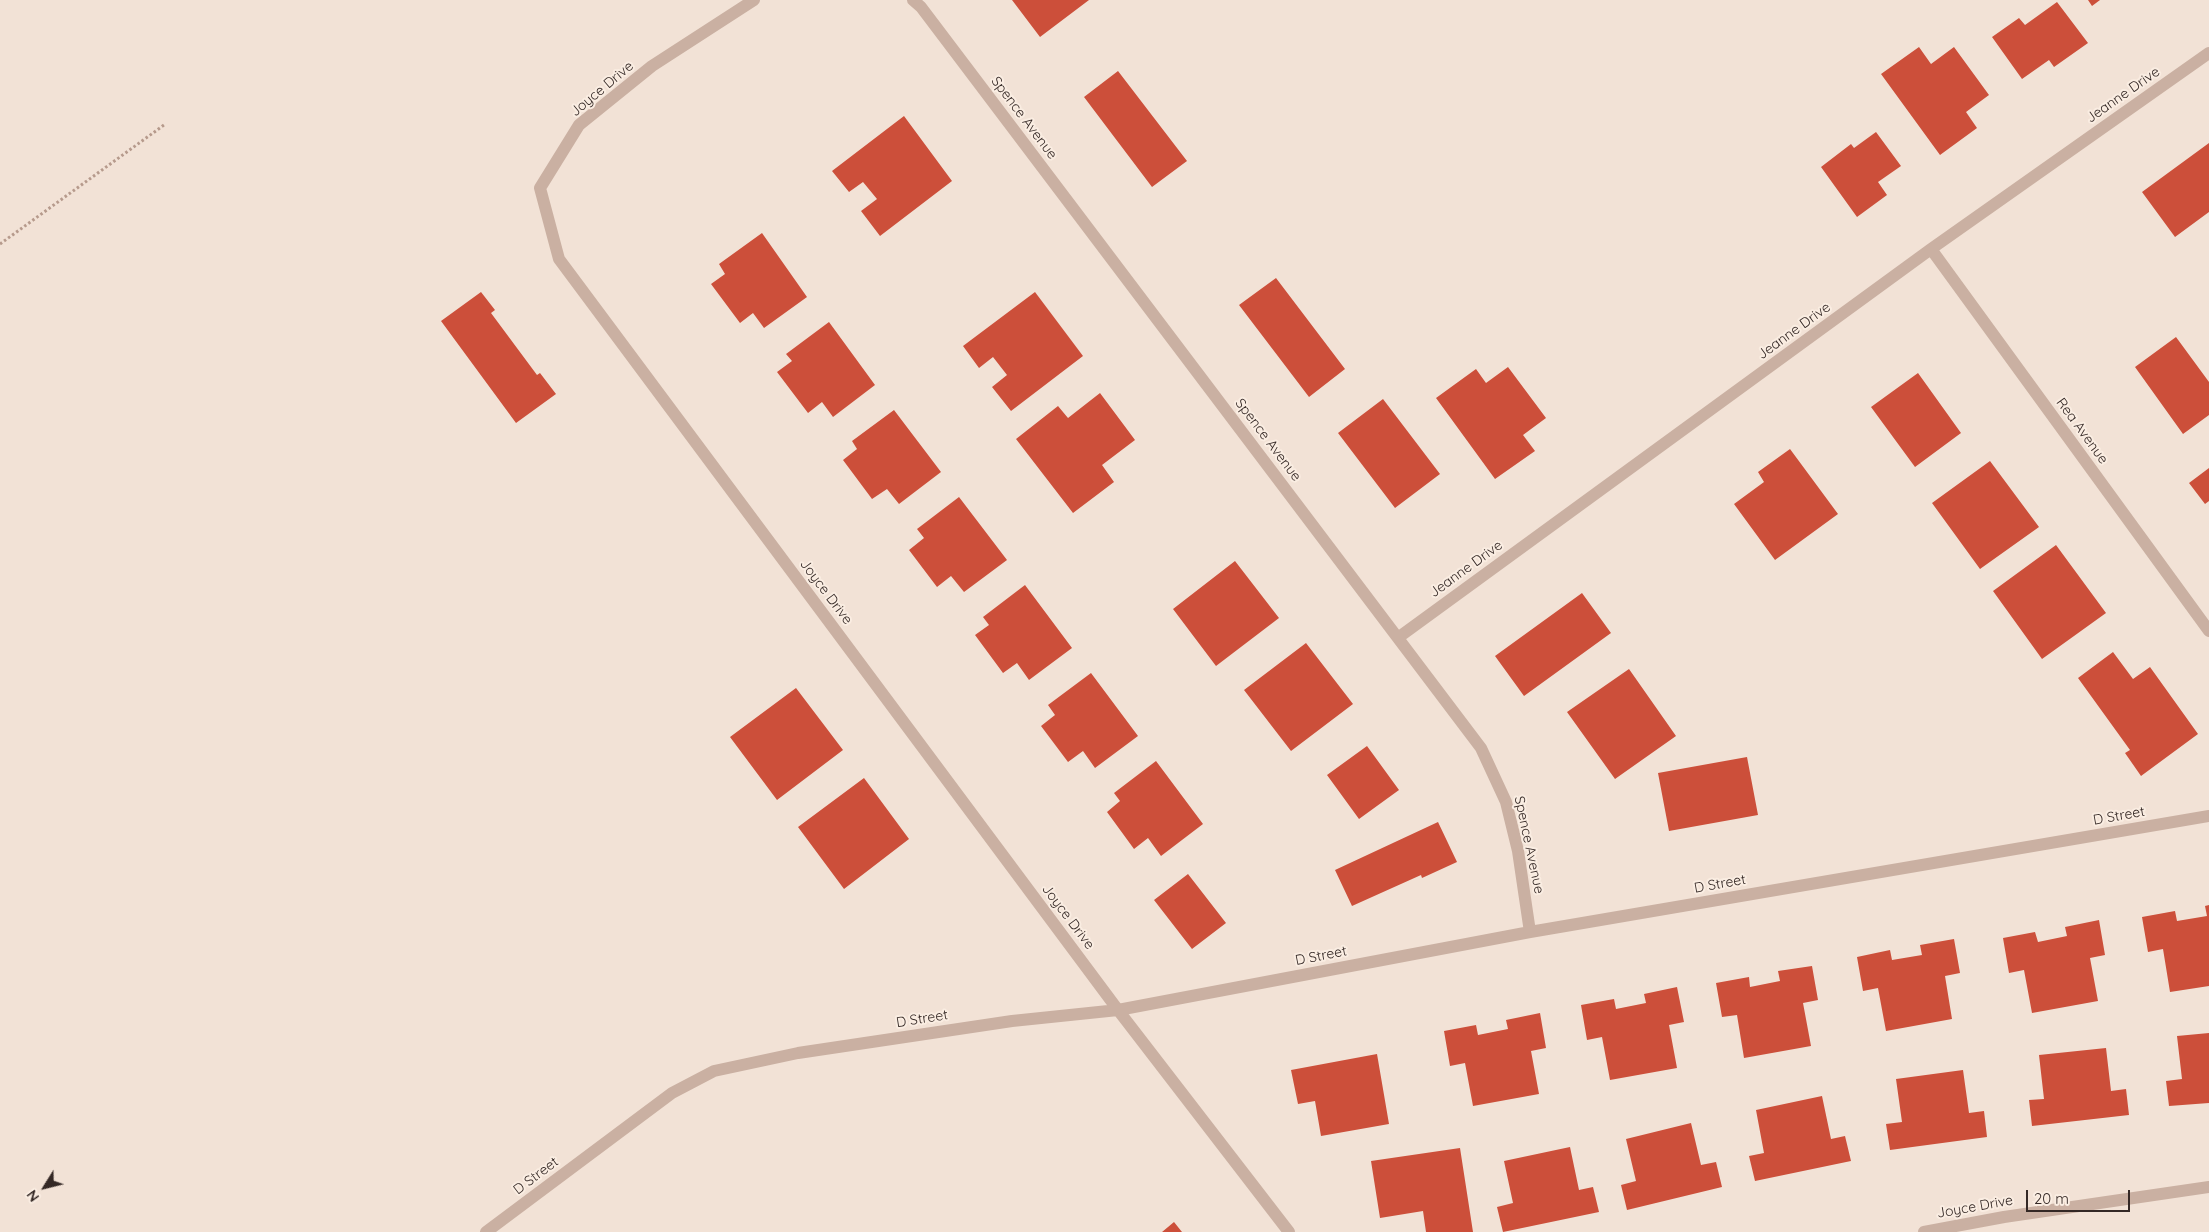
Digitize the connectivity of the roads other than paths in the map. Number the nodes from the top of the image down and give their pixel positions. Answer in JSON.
{"nodes":[{"id":1,"x":754,"y":0,"type":"edge"},
{"id":2,"x":913,"y":0,"type":"edge"},
{"id":3,"x":2209,"y":53,"type":"edge"},
{"id":4,"x":1931,"y":249,"type":"junction"},
{"id":5,"x":2209,"y":631,"type":"edge"},
{"id":6,"x":1399,"y":637,"type":"junction"},
{"id":7,"x":2209,"y":816,"type":"edge"},
{"id":8,"x":1530,"y":932,"type":"junction"},
{"id":9,"x":1118,"y":1010,"type":"junction"},
{"id":10,"x":2209,"y":1187,"type":"edge"},
{"id":11,"x":486,"y":1232,"type":"edge"},
{"id":12,"x":1289,"y":1232,"type":"edge"},
{"id":13,"x":1924,"y":1232,"type":"edge"}],
"edges":[{"from":1,"to":9,"type":"street","name":"Joyce Drive"},
{"from":2,"to":6,"type":"street","name":"Spence Avenue"},
{"from":3,"to":4,"type":"street","name":"Jeanne Drive"},
{"from":4,"to":5,"type":"street","name":"Rea Avenue"},
{"from":4,"to":6,"type":"street","name":"Jeanne Drive"},
{"from":6,"to":8,"type":"street","name":"Spence Avenue"},
{"from":7,"to":8,"type":"street","name":"D Street"},
{"from":8,"to":9,"type":"street","name":"D Street"},
{"from":9,"to":11,"type":"street","name":"D Street"},
{"from":9,"to":12,"type":"street","name":"Joyce Drive"},
{"from":10,"to":13,"type":"street","name":"Joyce Drive"}]}
